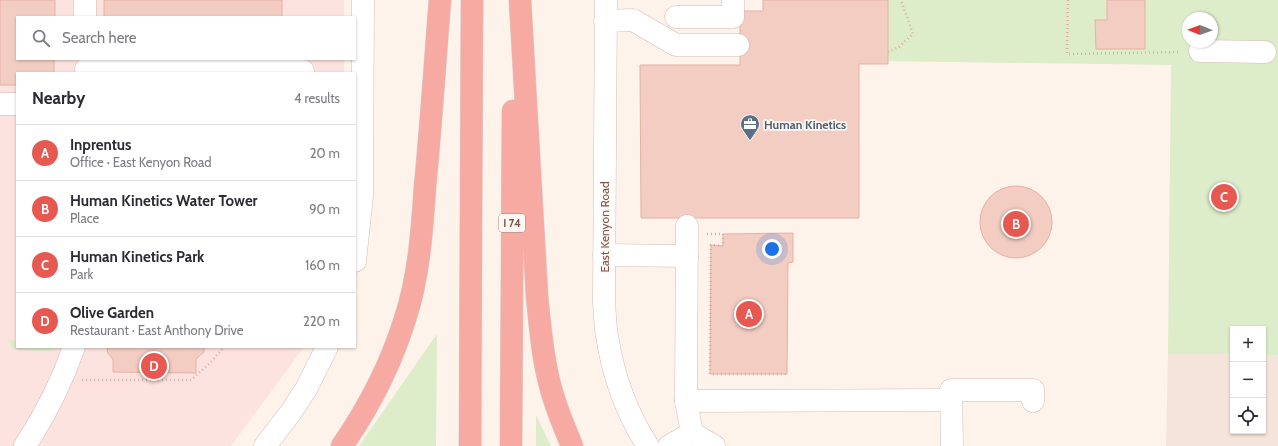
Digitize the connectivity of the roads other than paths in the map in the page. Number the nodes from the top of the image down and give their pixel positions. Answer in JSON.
{"nodes":[{"id":1,"x":85,"y":0,"type":"edge"},
{"id":2,"x":363,"y":0,"type":"edge"},
{"id":3,"x":440,"y":0,"type":"edge"},
{"id":4,"x":472,"y":0,"type":"edge"},
{"id":5,"x":513,"y":0,"type":"edge"},
{"id":6,"x":520,"y":0,"type":"edge"},
{"id":7,"x":733,"y":0,"type":"edge"},
{"id":8,"x":676,"y":8,"type":"edge"},
{"id":9,"x":606,"y":10,"type":"edge"},
{"id":10,"x":85,"y":16,"type":"edge"},
{"id":11,"x":738,"y":44,"type":"dead end"},
{"id":12,"x":676,"y":45,"type":"junction"},
{"id":13,"x":1200,"y":51,"type":"road end"},
{"id":14,"x":1265,"y":52,"type":"dead end"},
{"id":15,"x":86,"y":67,"type":"edge"},
{"id":16,"x":303,"y":71,"type":"dead end"},
{"id":17,"x":0,"y":104,"type":"edge"},
{"id":18,"x":16,"y":104,"type":"edge"},
{"id":19,"x":687,"y":230,"type":"road end"},
{"id":20,"x":356,"y":252,"type":"edge"},
{"id":21,"x":604,"y":255,"type":"junction"},
{"id":22,"x":687,"y":256,"type":"junction"},
{"id":23,"x":74,"y":348,"type":"edge"},
{"id":24,"x":326,"y":348,"type":"edge"},
{"id":25,"x":951,"y":400,"type":"junction"},
{"id":26,"x":686,"y":401,"type":"junction"},
{"id":27,"x":1033,"y":401,"type":"dead end"},
{"id":28,"x":692,"y":433,"type":"junction"},
{"id":29,"x":25,"y":446,"type":"edge"},
{"id":30,"x":265,"y":446,"type":"edge"},
{"id":31,"x":342,"y":446,"type":"edge"},
{"id":32,"x":470,"y":446,"type":"edge"},
{"id":33,"x":511,"y":446,"type":"edge"},
{"id":34,"x":572,"y":446,"type":"edge"},
{"id":35,"x":648,"y":446,"type":"edge"},
{"id":36,"x":669,"y":446,"type":"edge"},
{"id":37,"x":714,"y":446,"type":"edge"},
{"id":38,"x":952,"y":446,"type":"edge"}],
"edges":[{"from":1,"to":10,"type":"street"},
{"from":2,"to":20,"type":"street"},
{"from":3,"to":31,"type":"highway"},
{"from":4,"to":32,"type":"highway"},
{"from":5,"to":33,"type":"highway","number":"I 74"},
{"from":6,"to":34,"type":"highway"},
{"from":7,"to":8,"type":"street"},
{"from":8,"to":12,"type":"street"},
{"from":9,"to":12,"type":"street"},
{"from":9,"to":21,"type":"street","name":"East Kenyon Road"},
{"from":11,"to":12,"type":"street"},
{"from":13,"to":14,"type":"street"},
{"from":15,"to":16,"type":"street"},
{"from":17,"to":18,"type":"street"},
{"from":19,"to":22,"type":"street"},
{"from":21,"to":22,"type":"street"},
{"from":21,"to":35,"type":"street","name":"East Kenyon Road"},
{"from":22,"to":26,"type":"street"},
{"from":23,"to":29,"type":"street"},
{"from":24,"to":30,"type":"street"},
{"from":25,"to":26,"type":"street"},
{"from":25,"to":27,"type":"street"},
{"from":25,"to":38,"type":"street"},
{"from":26,"to":28,"type":"street"},
{"from":28,"to":36,"type":"street"},
{"from":28,"to":37,"type":"street"}]}
